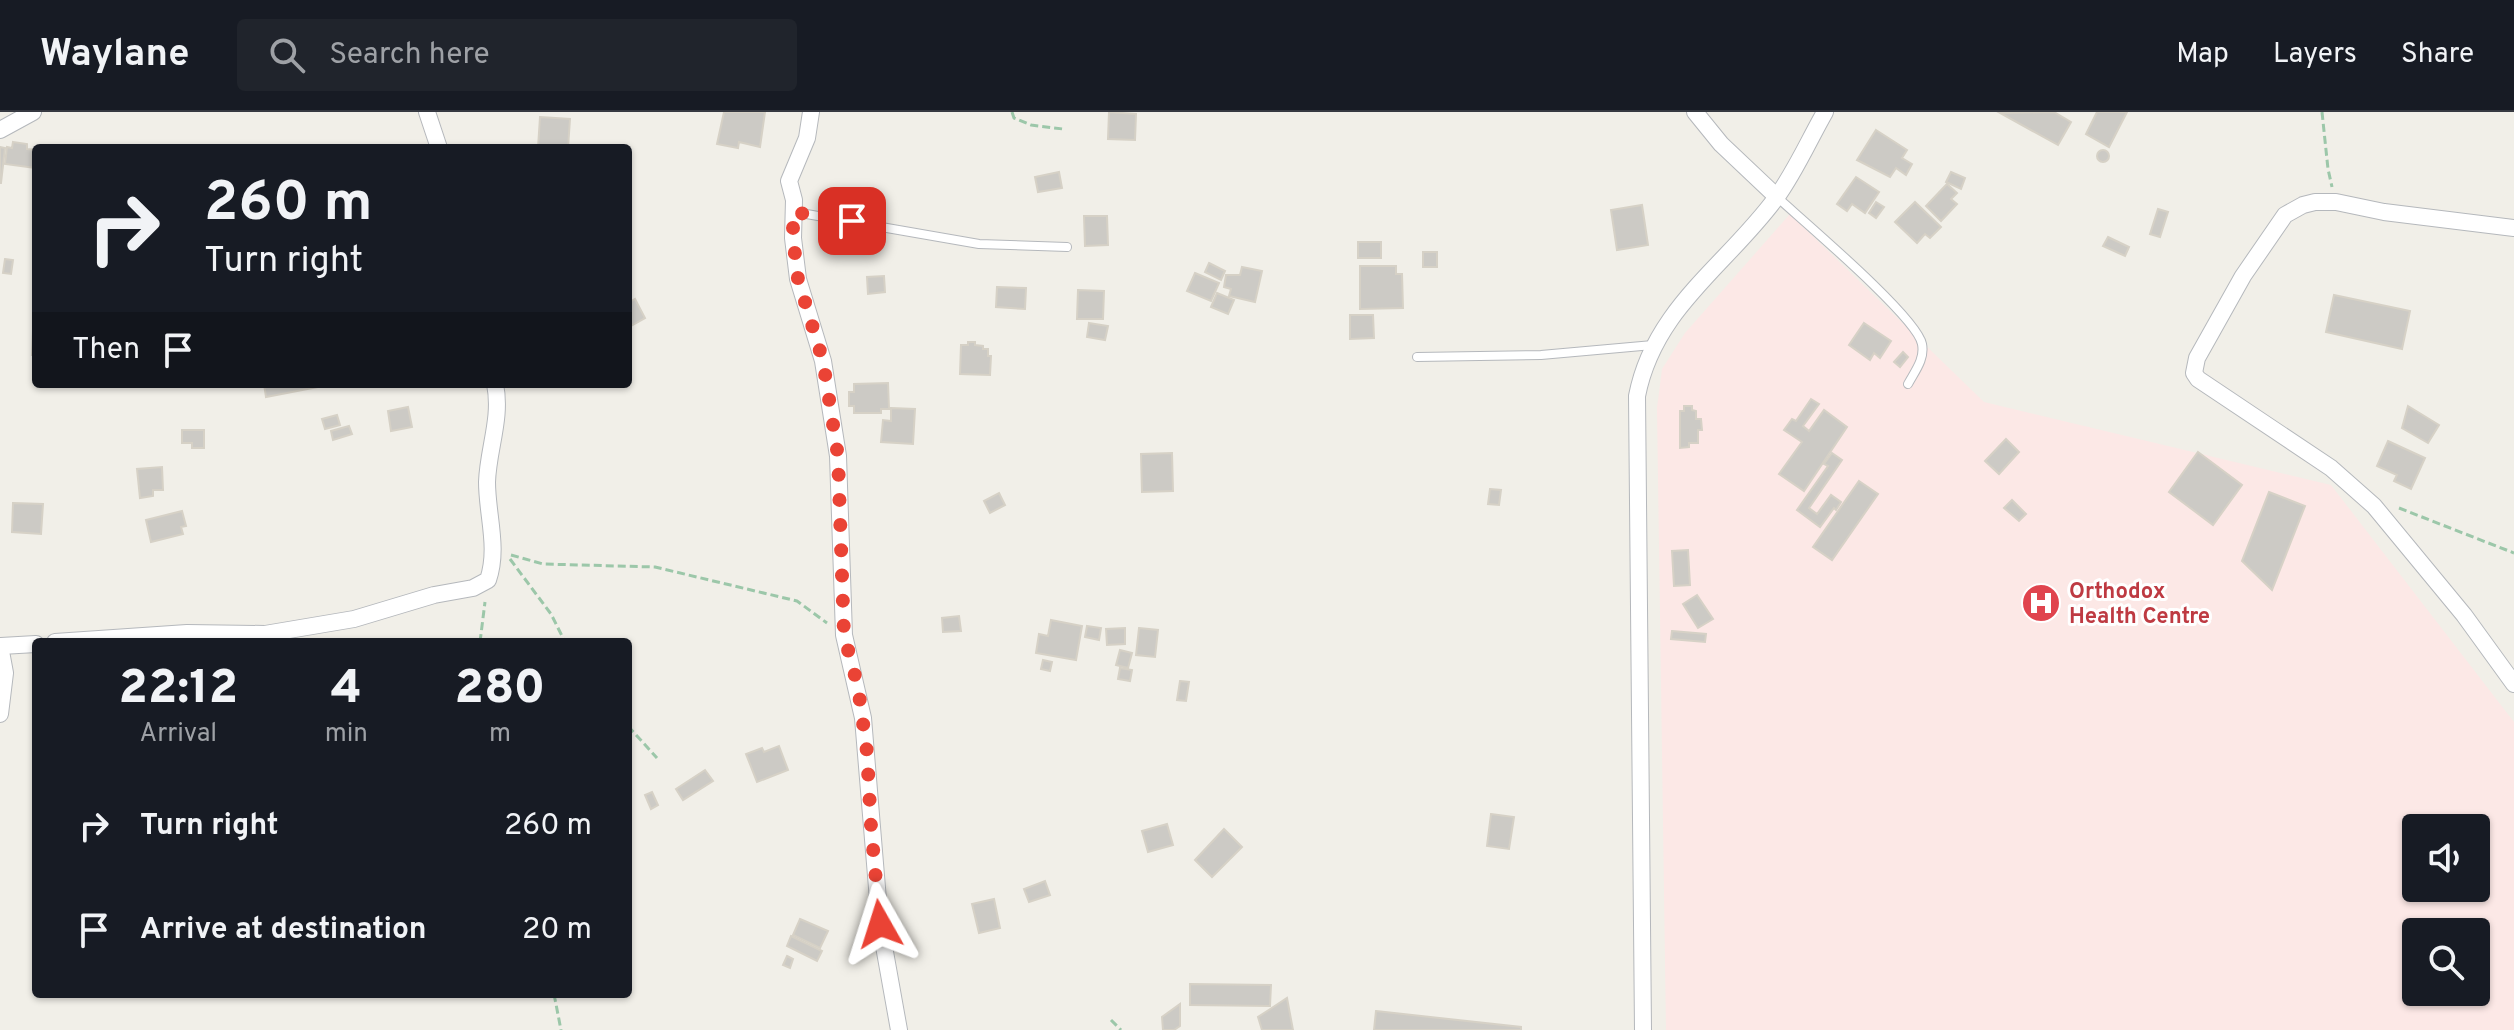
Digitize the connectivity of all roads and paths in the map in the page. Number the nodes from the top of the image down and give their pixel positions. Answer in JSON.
{"nodes":[{"id":1,"x":33,"y":112,"type":"edge"},
{"id":2,"x":427,"y":112,"type":"edge"},
{"id":3,"x":811,"y":112,"type":"edge"},
{"id":4,"x":1012,"y":112,"type":"edge"},
{"id":5,"x":1695,"y":112,"type":"edge"},
{"id":6,"x":1825,"y":112,"type":"edge"},
{"id":7,"x":2322,"y":112,"type":"edge"},
{"id":8,"x":1063,"y":129,"type":"dead end"},
{"id":9,"x":0,"y":130,"type":"edge"},
{"id":10,"x":438,"y":144,"type":"edge"},
{"id":11,"x":1777,"y":197,"type":"junction"},
{"id":12,"x":2336,"y":202,"type":"junction"},
{"id":13,"x":793,"y":212,"type":"junction"},
{"id":14,"x":2514,"y":228,"type":"edge"},
{"id":15,"x":1067,"y":247,"type":"dead end"},
{"id":16,"x":1653,"y":345,"type":"junction"},
{"id":17,"x":1417,"y":357,"type":"dead end"},
{"id":18,"x":1908,"y":384,"type":"dead end"},
{"id":19,"x":495,"y":388,"type":"edge"},
{"id":20,"x":2397,"y":507,"type":"dead end"},
{"id":21,"x":2514,"y":553,"type":"edge"},
{"id":22,"x":488,"y":580,"type":"junction"},
{"id":23,"x":844,"y":635,"type":"junction"},
{"id":24,"x":114,"y":638,"type":"edge"},
{"id":25,"x":481,"y":638,"type":"edge"},
{"id":26,"x":563,"y":638,"type":"edge"},
{"id":27,"x":32,"y":644,"type":"edge"},
{"id":28,"x":0,"y":646,"type":"edge"},
{"id":29,"x":2514,"y":684,"type":"edge"},
{"id":30,"x":0,"y":714,"type":"edge"},
{"id":31,"x":632,"y":730,"type":"edge"},
{"id":32,"x":657,"y":758,"type":"dead end"},
{"id":33,"x":555,"y":998,"type":"edge"},
{"id":34,"x":1111,"y":1020,"type":"dead end"},
{"id":35,"x":561,"y":1030,"type":"edge"},
{"id":36,"x":899,"y":1030,"type":"edge"},
{"id":37,"x":1121,"y":1030,"type":"edge"},
{"id":38,"x":1643,"y":1030,"type":"edge"}],
"edges":[{"from":1,"to":9,"type":"street"},
{"from":2,"to":10,"type":"street"},
{"from":3,"to":13,"type":"street"},
{"from":4,"to":8,"type":"path"},
{"from":5,"to":11,"type":"street"},
{"from":6,"to":11,"type":"street"},
{"from":7,"to":12,"type":"path"},
{"from":11,"to":16,"type":"street"},
{"from":11,"to":18,"type":"lane"},
{"from":12,"to":14,"type":"street"},
{"from":12,"to":29,"type":"street"},
{"from":13,"to":15,"type":"lane"},
{"from":13,"to":23,"type":"street"},
{"from":16,"to":17,"type":"lane"},
{"from":16,"to":38,"type":"street"},
{"from":19,"to":22,"type":"street"},
{"from":20,"to":21,"type":"path"},
{"from":22,"to":24,"type":"street"},
{"from":22,"to":25,"type":"path"},
{"from":23,"to":26,"type":"path"},
{"from":23,"to":36,"type":"street"},
{"from":27,"to":28,"type":"street"},
{"from":28,"to":30,"type":"street"},
{"from":31,"to":32,"type":"path"},
{"from":33,"to":35,"type":"path"},
{"from":34,"to":37,"type":"path"}]}
